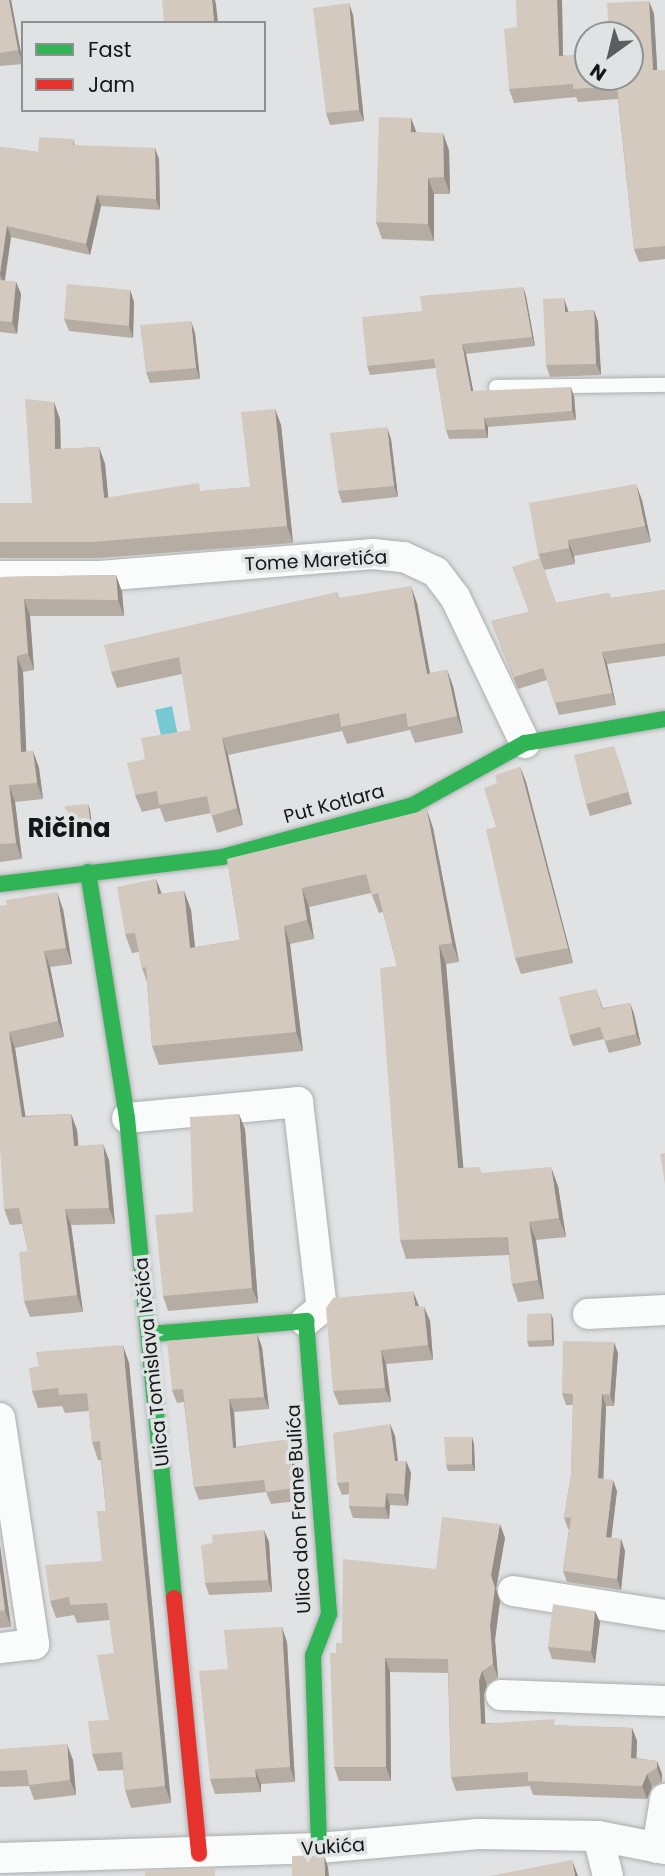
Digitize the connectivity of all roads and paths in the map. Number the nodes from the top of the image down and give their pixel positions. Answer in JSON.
{"nodes":[{"id":1,"x":665,"y":385,"type":"edge"},
{"id":2,"x":496,"y":387,"type":"edge"},
{"id":3,"x":0,"y":576,"type":"edge"},
{"id":4,"x":665,"y":719,"type":"edge"},
{"id":5,"x":525,"y":743,"type":"junction"},
{"id":6,"x":88,"y":872,"type":"junction"},
{"id":7,"x":0,"y":884,"type":"edge"},
{"id":8,"x":127,"y":1118,"type":"junction"},
{"id":9,"x":665,"y":1310,"type":"edge"},
{"id":10,"x":588,"y":1314,"type":"dead end"},
{"id":11,"x":306,"y":1321,"type":"junction"},
{"id":12,"x":150,"y":1334,"type":"junction"},
{"id":13,"x":0,"y":1418,"type":"edge"},
{"id":14,"x":513,"y":1591,"type":"dead end"},
{"id":15,"x":665,"y":1615,"type":"edge"},
{"id":16,"x":0,"y":1648,"type":"edge"},
{"id":17,"x":501,"y":1695,"type":"dead end"},
{"id":18,"x":665,"y":1700,"type":"edge"},
{"id":19,"x":665,"y":1799,"type":"edge"},
{"id":20,"x":598,"y":1836,"type":"junction"},
{"id":21,"x":661,"y":1848,"type":"edge"},
{"id":22,"x":318,"y":1849,"type":"junction"},
{"id":23,"x":199,"y":1854,"type":"junction"},
{"id":24,"x":0,"y":1858,"type":"edge"},
{"id":25,"x":608,"y":1876,"type":"edge"}],
"edges":[{"from":1,"to":2,"type":"lane"},
{"from":3,"to":5,"type":"street","name":"Tome Maretića"},
{"from":4,"to":5,"type":"street","name":"Put Kotlara"},
{"from":5,"to":6,"type":"street","name":"Put Kotlara"},
{"from":6,"to":7,"type":"street","name":"Put Kotlara"},
{"from":6,"to":8,"type":"street","name":"Ulica Tomislava Ivčića"},
{"from":8,"to":11,"type":"street"},
{"from":8,"to":12,"type":"street","name":"Ulica Tomislava Ivčića"},
{"from":9,"to":10,"type":"street"},
{"from":11,"to":12,"type":"street"},
{"from":11,"to":22,"type":"street","name":"Ulica don Frane Bulića"},
{"from":12,"to":23,"type":"street","name":"Ulica Tomislava Ivčića"},
{"from":13,"to":16,"type":"street"},
{"from":14,"to":15,"type":"street"},
{"from":17,"to":18,"type":"street"},
{"from":19,"to":21,"type":"street"},
{"from":20,"to":21,"type":"street","name":"Vukića"},
{"from":20,"to":22,"type":"street","name":"Vukića"},
{"from":20,"to":25,"type":"street"},
{"from":22,"to":23,"type":"street","name":"Vukića"},
{"from":23,"to":24,"type":"street","name":"Vukića"}]}
